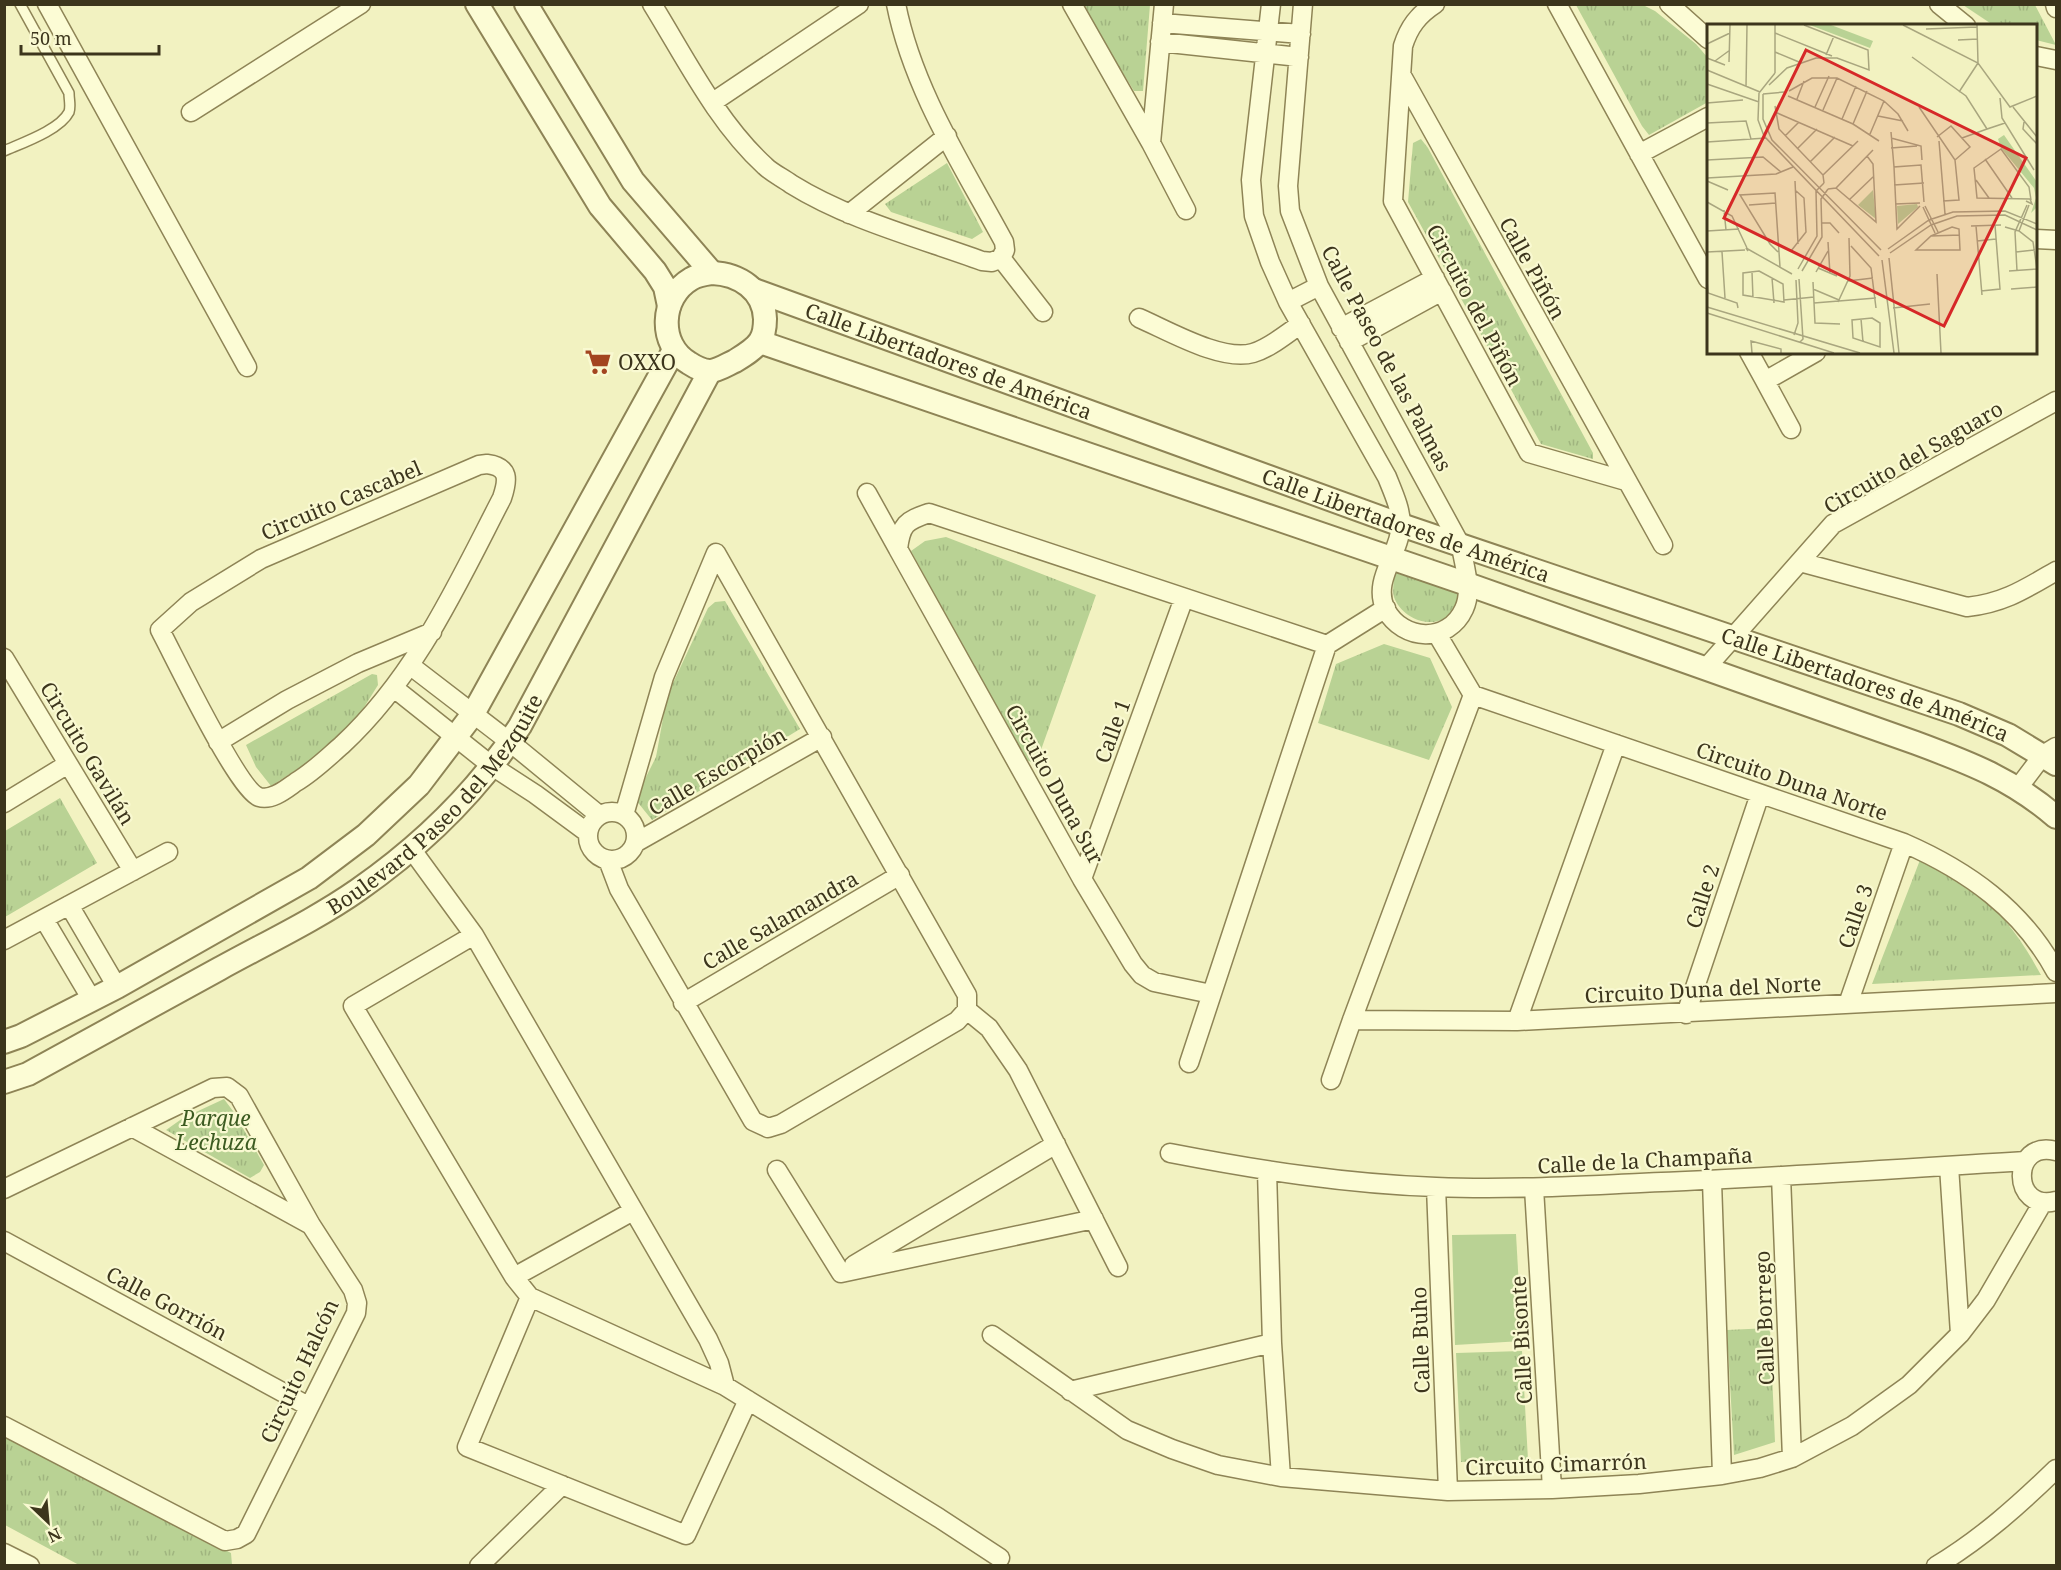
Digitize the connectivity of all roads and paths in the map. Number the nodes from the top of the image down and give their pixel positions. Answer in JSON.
{"nodes":[{"id":1,"x":20,"y":4,"type":"edge"},
{"id":2,"x":47,"y":4,"type":"edge"},
{"id":3,"x":361,"y":4,"type":"edge"},
{"id":4,"x":477,"y":4,"type":"edge"},
{"id":5,"x":526,"y":4,"type":"edge"},
{"id":6,"x":652,"y":4,"type":"edge"},
{"id":7,"x":859,"y":4,"type":"edge"},
{"id":8,"x":896,"y":4,"type":"edge"},
{"id":9,"x":1072,"y":4,"type":"edge"},
{"id":10,"x":1164,"y":4,"type":"edge"},
{"id":11,"x":1271,"y":4,"type":"edge"},
{"id":12,"x":1303,"y":4,"type":"edge"},
{"id":13,"x":1435,"y":4,"type":"edge"},
{"id":14,"x":1557,"y":4,"type":"edge"},
{"id":15,"x":1669,"y":4,"type":"edge"},
{"id":16,"x":1939,"y":4,"type":"edge"},
{"id":17,"x":1162,"y":23,"type":"junction"},
{"id":18,"x":1964,"y":24,"type":"edge"},
{"id":19,"x":1268,"y":32,"type":"junction"},
{"id":20,"x":1301,"y":34,"type":"junction"},
{"id":21,"x":1707,"y":38,"type":"edge"},
{"id":22,"x":1160,"y":42,"type":"junction"},
{"id":23,"x":1266,"y":54,"type":"junction"},
{"id":24,"x":2037,"y":56,"type":"edge"},
{"id":25,"x":1299,"y":57,"type":"junction"},
{"id":26,"x":2056,"y":60,"type":"edge"},
{"id":27,"x":1402,"y":75,"type":"junction"},
{"id":28,"x":713,"y":102,"type":"junction"},
{"id":29,"x":191,"y":112,"type":"dead end"},
{"id":30,"x":1707,"y":118,"type":"edge"},
{"id":31,"x":947,"y":136,"type":"junction"},
{"id":32,"x":1150,"y":143,"type":"junction"},
{"id":33,"x":4,"y":151,"type":"edge"},
{"id":34,"x":1639,"y":154,"type":"junction"},
{"id":35,"x":1185,"y":210,"type":"dead end"},
{"id":36,"x":849,"y":214,"type":"junction"},
{"id":37,"x":2037,"y":239,"type":"edge"},
{"id":38,"x":2056,"y":240,"type":"edge"},
{"id":39,"x":1002,"y":258,"type":"junction"},
{"id":40,"x":712,"y":273,"type":"junction"},
{"id":41,"x":1707,"y":277,"type":"edge"},
{"id":42,"x":1438,"y":284,"type":"junction"},
{"id":43,"x":1319,"y":286,"type":"junction"},
{"id":44,"x":754,"y":291,"type":"junction"},
{"id":45,"x":1288,"y":302,"type":"junction"},
{"id":46,"x":669,"y":306,"type":"junction"},
{"id":47,"x":1043,"y":312,"type":"dead end"},
{"id":48,"x":1140,"y":318,"type":"dead end"},
{"id":49,"x":1301,"y":324,"type":"junction"},
{"id":50,"x":1345,"y":335,"type":"junction"},
{"id":51,"x":760,"y":342,"type":"junction"},
{"id":52,"x":674,"y":350,"type":"junction"},
{"id":53,"x":1750,"y":354,"type":"edge"},
{"id":54,"x":1812,"y":354,"type":"edge"},
{"id":55,"x":1358,"y":359,"type":"junction"},
{"id":56,"x":247,"y":367,"type":"dead end"},
{"id":57,"x":710,"y":371,"type":"junction"},
{"id":58,"x":1329,"y":375,"type":"junction"},
{"id":59,"x":1765,"y":381,"type":"junction"},
{"id":60,"x":2056,"y":401,"type":"edge"},
{"id":61,"x":1791,"y":429,"type":"dead end"},
{"id":62,"x":1626,"y":481,"type":"junction"},
{"id":63,"x":867,"y":493,"type":"dead end"},
{"id":64,"x":1401,"y":525,"type":"junction"},
{"id":65,"x":1663,"y":545,"type":"dead end"},
{"id":66,"x":1461,"y":546,"type":"junction"},
{"id":67,"x":898,"y":549,"type":"junction"},
{"id":68,"x":1390,"y":557,"type":"junction"},
{"id":69,"x":1800,"y":562,"type":"junction"},
{"id":70,"x":2056,"y":571,"type":"edge"},
{"id":71,"x":1467,"y":584,"type":"junction"},
{"id":72,"x":1184,"y":598,"type":"junction"},
{"id":73,"x":1386,"y":608,"type":"junction"},
{"id":74,"x":432,"y":632,"type":"junction"},
{"id":75,"x":1437,"y":634,"type":"junction"},
{"id":76,"x":1734,"y":637,"type":"junction"},
{"id":77,"x":1328,"y":645,"type":"junction"},
{"id":78,"x":4,"y":658,"type":"edge"},
{"id":79,"x":411,"y":666,"type":"junction"},
{"id":80,"x":1706,"y":668,"type":"junction"},
{"id":81,"x":394,"y":688,"type":"junction"},
{"id":82,"x":1473,"y":695,"type":"junction"},
{"id":83,"x":473,"y":714,"type":"junction"},
{"id":84,"x":456,"y":737,"type":"junction"},
{"id":85,"x":822,"y":737,"type":"junction"},
{"id":86,"x":218,"y":742,"type":"junction"},
{"id":87,"x":510,"y":742,"type":"junction"},
{"id":88,"x":1616,"y":744,"type":"junction"},
{"id":89,"x":2052,"y":756,"type":"edge"},
{"id":90,"x":68,"y":764,"type":"junction"},
{"id":91,"x":492,"y":766,"type":"junction"},
{"id":92,"x":2018,"y":788,"type":"junction"},
{"id":93,"x":1760,"y":794,"type":"junction"},
{"id":94,"x":4,"y":803,"type":"edge"},
{"id":95,"x":599,"y":815,"type":"junction"},
{"id":96,"x":624,"y":815,"type":"junction"},
{"id":97,"x":2056,"y":817,"type":"edge"},
{"id":98,"x":588,"y":833,"type":"junction"},
{"id":99,"x":635,"y":843,"type":"junction"},
{"id":100,"x":1904,"y":843,"type":"junction"},
{"id":101,"x":412,"y":850,"type":"junction"},
{"id":102,"x":168,"y":852,"type":"dead end"},
{"id":103,"x":608,"y":860,"type":"junction"},
{"id":104,"x":133,"y":871,"type":"junction"},
{"id":105,"x":900,"y":875,"type":"junction"},
{"id":106,"x":1082,"y":879,"type":"junction"},
{"id":107,"x":69,"y":906,"type":"junction"},
{"id":108,"x":44,"y":919,"type":"junction"},
{"id":109,"x":474,"y":935,"type":"junction"},
{"id":110,"x":4,"y":940,"type":"edge"},
{"id":111,"x":2056,"y":972,"type":"edge"},
{"id":112,"x":117,"y":987,"type":"junction"},
{"id":113,"x":2056,"y":993,"type":"edge"},
{"id":114,"x":1211,"y":994,"type":"junction"},
{"id":115,"x":92,"y":999,"type":"junction"},
{"id":116,"x":683,"y":1003,"type":"junction"},
{"id":117,"x":1848,"y":1004,"type":"junction"},
{"id":118,"x":967,"y":1010,"type":"junction"},
{"id":119,"x":1686,"y":1014,"type":"junction"},
{"id":120,"x":1352,"y":1020,"type":"junction"},
{"id":121,"x":1517,"y":1022,"type":"junction"},
{"id":122,"x":4,"y":1042,"type":"edge"},
{"id":123,"x":1189,"y":1063,"type":"dead end"},
{"id":124,"x":1331,"y":1080,"type":"dead end"},
{"id":125,"x":4,"y":1082,"type":"edge"},
{"id":126,"x":132,"y":1127,"type":"junction"},
{"id":127,"x":1056,"y":1144,"type":"junction"},
{"id":128,"x":2054,"y":1148,"type":"edge"},
{"id":129,"x":1170,"y":1153,"type":"dead end"},
{"id":130,"x":2025,"y":1161,"type":"junction"},
{"id":131,"x":1948,"y":1166,"type":"junction"},
{"id":132,"x":777,"y":1170,"type":"dead end"},
{"id":133,"x":1267,"y":1171,"type":"junction"},
{"id":134,"x":1781,"y":1176,"type":"junction"},
{"id":135,"x":1712,"y":1180,"type":"junction"},
{"id":136,"x":1436,"y":1187,"type":"junction"},
{"id":137,"x":1534,"y":1188,"type":"junction"},
{"id":138,"x":4,"y":1189,"type":"edge"},
{"id":139,"x":2050,"y":1202,"type":"edge"},
{"id":140,"x":633,"y":1211,"type":"junction"},
{"id":141,"x":1094,"y":1220,"type":"junction"},
{"id":142,"x":311,"y":1226,"type":"junction"},
{"id":143,"x":4,"y":1241,"type":"edge"},
{"id":144,"x":1118,"y":1267,"type":"dead end"},
{"id":145,"x":841,"y":1273,"type":"junction"},
{"id":146,"x":514,"y":1276,"type":"junction"},
{"id":147,"x":530,"y":1297,"type":"junction"},
{"id":148,"x":1960,"y":1334,"type":"junction"},
{"id":149,"x":992,"y":1335,"type":"dead end"},
{"id":150,"x":1272,"y":1342,"type":"junction"},
{"id":151,"x":724,"y":1386,"type":"junction"},
{"id":152,"x":1070,"y":1391,"type":"junction"},
{"id":153,"x":748,"y":1401,"type":"junction"},
{"id":154,"x":308,"y":1406,"type":"junction"},
{"id":155,"x":4,"y":1426,"type":"edge"},
{"id":156,"x":1792,"y":1458,"type":"junction"},
{"id":157,"x":2056,"y":1469,"type":"edge"},
{"id":158,"x":1722,"y":1475,"type":"junction"},
{"id":159,"x":1281,"y":1477,"type":"junction"},
{"id":160,"x":562,"y":1485,"type":"junction"},
{"id":161,"x":1552,"y":1489,"type":"junction"},
{"id":162,"x":1448,"y":1491,"type":"junction"},
{"id":163,"x":4,"y":1553,"type":"edge"},
{"id":164,"x":1000,"y":1558,"type":"dead end"},
{"id":165,"x":30,"y":1566,"type":"edge"},
{"id":166,"x":479,"y":1566,"type":"edge"},
{"id":167,"x":1936,"y":1566,"type":"edge"}],
"edges":[{"from":1,"to":33,"type":"lane"},
{"from":2,"to":56,"type":"street"},
{"from":3,"to":29,"type":"street"},
{"from":4,"to":46,"type":"street"},
{"from":5,"to":40,"type":"street"},
{"from":6,"to":28,"type":"street"},
{"from":7,"to":28,"type":"street"},
{"from":8,"to":31,"type":"street"},
{"from":9,"to":32,"type":"street"},
{"from":10,"to":17,"type":"street"},
{"from":11,"to":19,"type":"street"},
{"from":12,"to":20,"type":"street","name":"Calle Paseo de las Palmas"},
{"from":13,"to":27,"type":"street","name":"Circuito del Piñón"},
{"from":14,"to":34,"type":"street"},
{"from":15,"to":21,"type":"street"},
{"from":16,"to":18,"type":"street"},
{"from":17,"to":19,"type":"street"},
{"from":17,"to":22,"type":"street"},
{"from":19,"to":20,"type":"street"},
{"from":19,"to":23,"type":"street"},
{"from":20,"to":25,"type":"street","name":"Calle Paseo de las Palmas"},
{"from":22,"to":23,"type":"street"},
{"from":22,"to":32,"type":"street"},
{"from":23,"to":25,"type":"street"},
{"from":23,"to":45,"type":"street"},
{"from":24,"to":26,"type":"street"},
{"from":25,"to":43,"type":"street","name":"Calle Paseo de las Palmas"},
{"from":27,"to":42,"type":"street","name":"Circuito del Piñón"},
{"from":27,"to":62,"type":"street","name":"Calle Piñón"},
{"from":28,"to":36,"type":"street"},
{"from":30,"to":34,"type":"street"},
{"from":31,"to":36,"type":"street"},
{"from":31,"to":39,"type":"street"},
{"from":32,"to":35,"type":"street"},
{"from":34,"to":41,"type":"street"},
{"from":36,"to":39,"type":"street"},
{"from":37,"to":38,"type":"street"},
{"from":39,"to":47,"type":"street"},
{"from":40,"to":44,"type":"street"},
{"from":40,"to":46,"type":"street"},
{"from":42,"to":50,"type":"street"},
{"from":42,"to":62,"type":"street","name":"Circuito del Piñón"},
{"from":43,"to":45,"type":"street"},
{"from":43,"to":50,"type":"street","name":"Calle Paseo de las Palmas"},
{"from":44,"to":51,"type":"street"},
{"from":44,"to":64,"type":"street","name":"Calle Libertadores de América"},
{"from":45,"to":49,"type":"street"},
{"from":46,"to":52,"type":"street"},
{"from":48,"to":49,"type":"street"},
{"from":49,"to":58,"type":"street"},
{"from":50,"to":55,"type":"street","name":"Calle Paseo de las Palmas"},
{"from":51,"to":57,"type":"street"},
{"from":51,"to":68,"type":"street","name":"Calle Libertadores de América"},
{"from":52,"to":57,"type":"street"},
{"from":52,"to":83,"type":"street","name":"Boulevard Paseo del Mezquite"},
{"from":53,"to":59,"type":"street"},
{"from":54,"to":59,"type":"street"},
{"from":55,"to":58,"type":"street"},
{"from":55,"to":66,"type":"street","name":"Calle Paseo de las Palmas"},
{"from":57,"to":87,"type":"street","name":"Boulevard Paseo del Mezquite"},
{"from":58,"to":64,"type":"street"},
{"from":59,"to":61,"type":"street"},
{"from":60,"to":69,"type":"street","name":"Circuito del Saguaro"},
{"from":62,"to":65,"type":"street","name":"Calle Piñón"},
{"from":63,"to":67,"type":"street","name":"Circuito Duna Sur"},
{"from":64,"to":66,"type":"street","name":"Calle Libertadores de América"},
{"from":64,"to":68,"type":"street"},
{"from":66,"to":71,"type":"street","name":"Calle Paseo de las Palmas"},
{"from":66,"to":76,"type":"street","name":"Calle Libertadores de América"},
{"from":67,"to":72,"type":"street"},
{"from":67,"to":106,"type":"street","name":"Circuito Duna Sur"},
{"from":68,"to":71,"type":"street","name":"Calle Libertadores de América"},
{"from":68,"to":73,"type":"street"},
{"from":69,"to":70,"type":"street"},
{"from":69,"to":76,"type":"street","name":"Circuito del Saguaro"},
{"from":71,"to":75,"type":"street"},
{"from":71,"to":80,"type":"street","name":"Calle Libertadores de América"},
{"from":72,"to":77,"type":"street"},
{"from":72,"to":106,"type":"street","name":"Calle 1"},
{"from":73,"to":75,"type":"street"},
{"from":73,"to":77,"type":"street"},
{"from":74,"to":79,"type":"street","name":"Circuito Cascabel"},
{"from":74,"to":86,"type":"street"},
{"from":74,"to":86,"type":"street","name":"Circuito Cascabel"},
{"from":75,"to":82,"type":"street"},
{"from":76,"to":80,"type":"street","name":"Circuito del Saguaro"},
{"from":76,"to":89,"type":"street","name":"Calle Libertadores de América"},
{"from":77,"to":114,"type":"street"},
{"from":78,"to":90,"type":"street","name":"Circuito Gavilán"},
{"from":79,"to":81,"type":"street","name":"Circuito Cascabel"},
{"from":79,"to":83,"type":"street"},
{"from":80,"to":92,"type":"street","name":"Calle Libertadores de América"},
{"from":81,"to":84,"type":"street"},
{"from":81,"to":86,"type":"street","name":"Circuito Cascabel"},
{"from":82,"to":88,"type":"street","name":"Circuito Duna Norte"},
{"from":82,"to":120,"type":"street"},
{"from":83,"to":84,"type":"street","name":"Boulevard Paseo del Mezquite"},
{"from":83,"to":87,"type":"street"},
{"from":84,"to":91,"type":"street"},
{"from":84,"to":112,"type":"street","name":"Boulevard Paseo del Mezquite"},
{"from":85,"to":96,"type":"street"},
{"from":85,"to":99,"type":"street","name":"Calle Escorpión"},
{"from":85,"to":105,"type":"street"},
{"from":87,"to":91,"type":"street","name":"Boulevard Paseo del Mezquite"},
{"from":87,"to":95,"type":"street"},
{"from":88,"to":93,"type":"street","name":"Circuito Duna Norte"},
{"from":88,"to":121,"type":"street"},
{"from":89,"to":92,"type":"street"},
{"from":90,"to":94,"type":"street"},
{"from":90,"to":104,"type":"street","name":"Circuito Gavilán"},
{"from":91,"to":98,"type":"street"},
{"from":91,"to":101,"type":"street","name":"Boulevard Paseo del Mezquite"},
{"from":92,"to":97,"type":"street","name":"Calle Libertadores de América"},
{"from":93,"to":100,"type":"street","name":"Circuito Duna Norte"},
{"from":93,"to":119,"type":"street","name":"Calle 2"},
{"from":95,"to":96,"type":"street"},
{"from":95,"to":98,"type":"street"},
{"from":96,"to":99,"type":"street"},
{"from":98,"to":103,"type":"street"},
{"from":99,"to":103,"type":"street"},
{"from":100,"to":111,"type":"street","name":"Circuito Duna Norte"},
{"from":100,"to":117,"type":"street","name":"Calle 3"},
{"from":101,"to":109,"type":"street"},
{"from":101,"to":125,"type":"street","name":"Boulevard Paseo del Mezquite"},
{"from":102,"to":104,"type":"street"},
{"from":103,"to":116,"type":"street"},
{"from":104,"to":107,"type":"street"},
{"from":105,"to":116,"type":"street","name":"Calle Salamandra"},
{"from":105,"to":118,"type":"street"},
{"from":106,"to":114,"type":"street","name":"Circuito Duna Sur"},
{"from":107,"to":108,"type":"street"},
{"from":107,"to":112,"type":"street"},
{"from":108,"to":110,"type":"street"},
{"from":108,"to":115,"type":"street"},
{"from":109,"to":140,"type":"street"},
{"from":109,"to":146,"type":"street"},
{"from":112,"to":115,"type":"street","name":"Boulevard Paseo del Mezquite"},
{"from":113,"to":117,"type":"street","name":"Circuito Duna del Norte"},
{"from":114,"to":123,"type":"street"},
{"from":115,"to":122,"type":"street","name":"Boulevard Paseo del Mezquite"},
{"from":116,"to":118,"type":"street"},
{"from":117,"to":119,"type":"street","name":"Circuito Duna del Norte"},
{"from":118,"to":127,"type":"street"},
{"from":119,"to":121,"type":"street","name":"Circuito Duna del Norte"},
{"from":120,"to":121,"type":"street","name":"Circuito Duna del Norte"},
{"from":120,"to":124,"type":"street"},
{"from":126,"to":138,"type":"street","name":"Circuito Halcón"},
{"from":126,"to":142,"type":"street"},
{"from":126,"to":142,"type":"street","name":"Circuito Halcón"},
{"from":127,"to":141,"type":"street"},
{"from":127,"to":145,"type":"street"},
{"from":128,"to":130,"type":"street"},
{"from":129,"to":133,"type":"street","name":"Calle de la Champaña"},
{"from":130,"to":131,"type":"street","name":"Calle de la Champaña"},
{"from":130,"to":139,"type":"street"},
{"from":131,"to":134,"type":"street","name":"Calle de la Champaña"},
{"from":131,"to":148,"type":"street"},
{"from":132,"to":145,"type":"street"},
{"from":133,"to":136,"type":"street","name":"Calle de la Champaña"},
{"from":133,"to":150,"type":"street"},
{"from":134,"to":135,"type":"street","name":"Calle de la Champaña"},
{"from":134,"to":156,"type":"street","name":"Calle Borrego"},
{"from":135,"to":137,"type":"street","name":"Calle de la Champaña"},
{"from":135,"to":158,"type":"street"},
{"from":136,"to":137,"type":"street","name":"Calle de la Champaña"},
{"from":136,"to":162,"type":"street","name":"Calle Buho"},
{"from":137,"to":161,"type":"street","name":"Calle Bisonte"},
{"from":139,"to":148,"type":"street","name":"Circuito Cimarrón"},
{"from":140,"to":146,"type":"street"},
{"from":140,"to":151,"type":"street"},
{"from":141,"to":144,"type":"street"},
{"from":141,"to":145,"type":"street"},
{"from":142,"to":154,"type":"street","name":"Circuito Halcón"},
{"from":143,"to":154,"type":"street","name":"Calle Gorrión"},
{"from":146,"to":147,"type":"street"},
{"from":147,"to":151,"type":"street"},
{"from":147,"to":160,"type":"street"},
{"from":148,"to":156,"type":"street","name":"Circuito Cimarrón"},
{"from":149,"to":152,"type":"street","name":"Circuito Cimarrón"},
{"from":150,"to":152,"type":"street"},
{"from":150,"to":159,"type":"street"},
{"from":151,"to":153,"type":"street"},
{"from":152,"to":159,"type":"street","name":"Circuito Cimarrón"},
{"from":153,"to":160,"type":"street"},
{"from":153,"to":164,"type":"street"},
{"from":154,"to":155,"type":"street","name":"Circuito Halcón"},
{"from":156,"to":158,"type":"street","name":"Circuito Cimarrón"},
{"from":157,"to":167,"type":"street"},
{"from":158,"to":161,"type":"street","name":"Circuito Cimarrón"},
{"from":159,"to":162,"type":"street","name":"Circuito Cimarrón"},
{"from":160,"to":166,"type":"street"},
{"from":161,"to":162,"type":"street","name":"Circuito Cimarrón"},
{"from":163,"to":165,"type":"street"}]}
